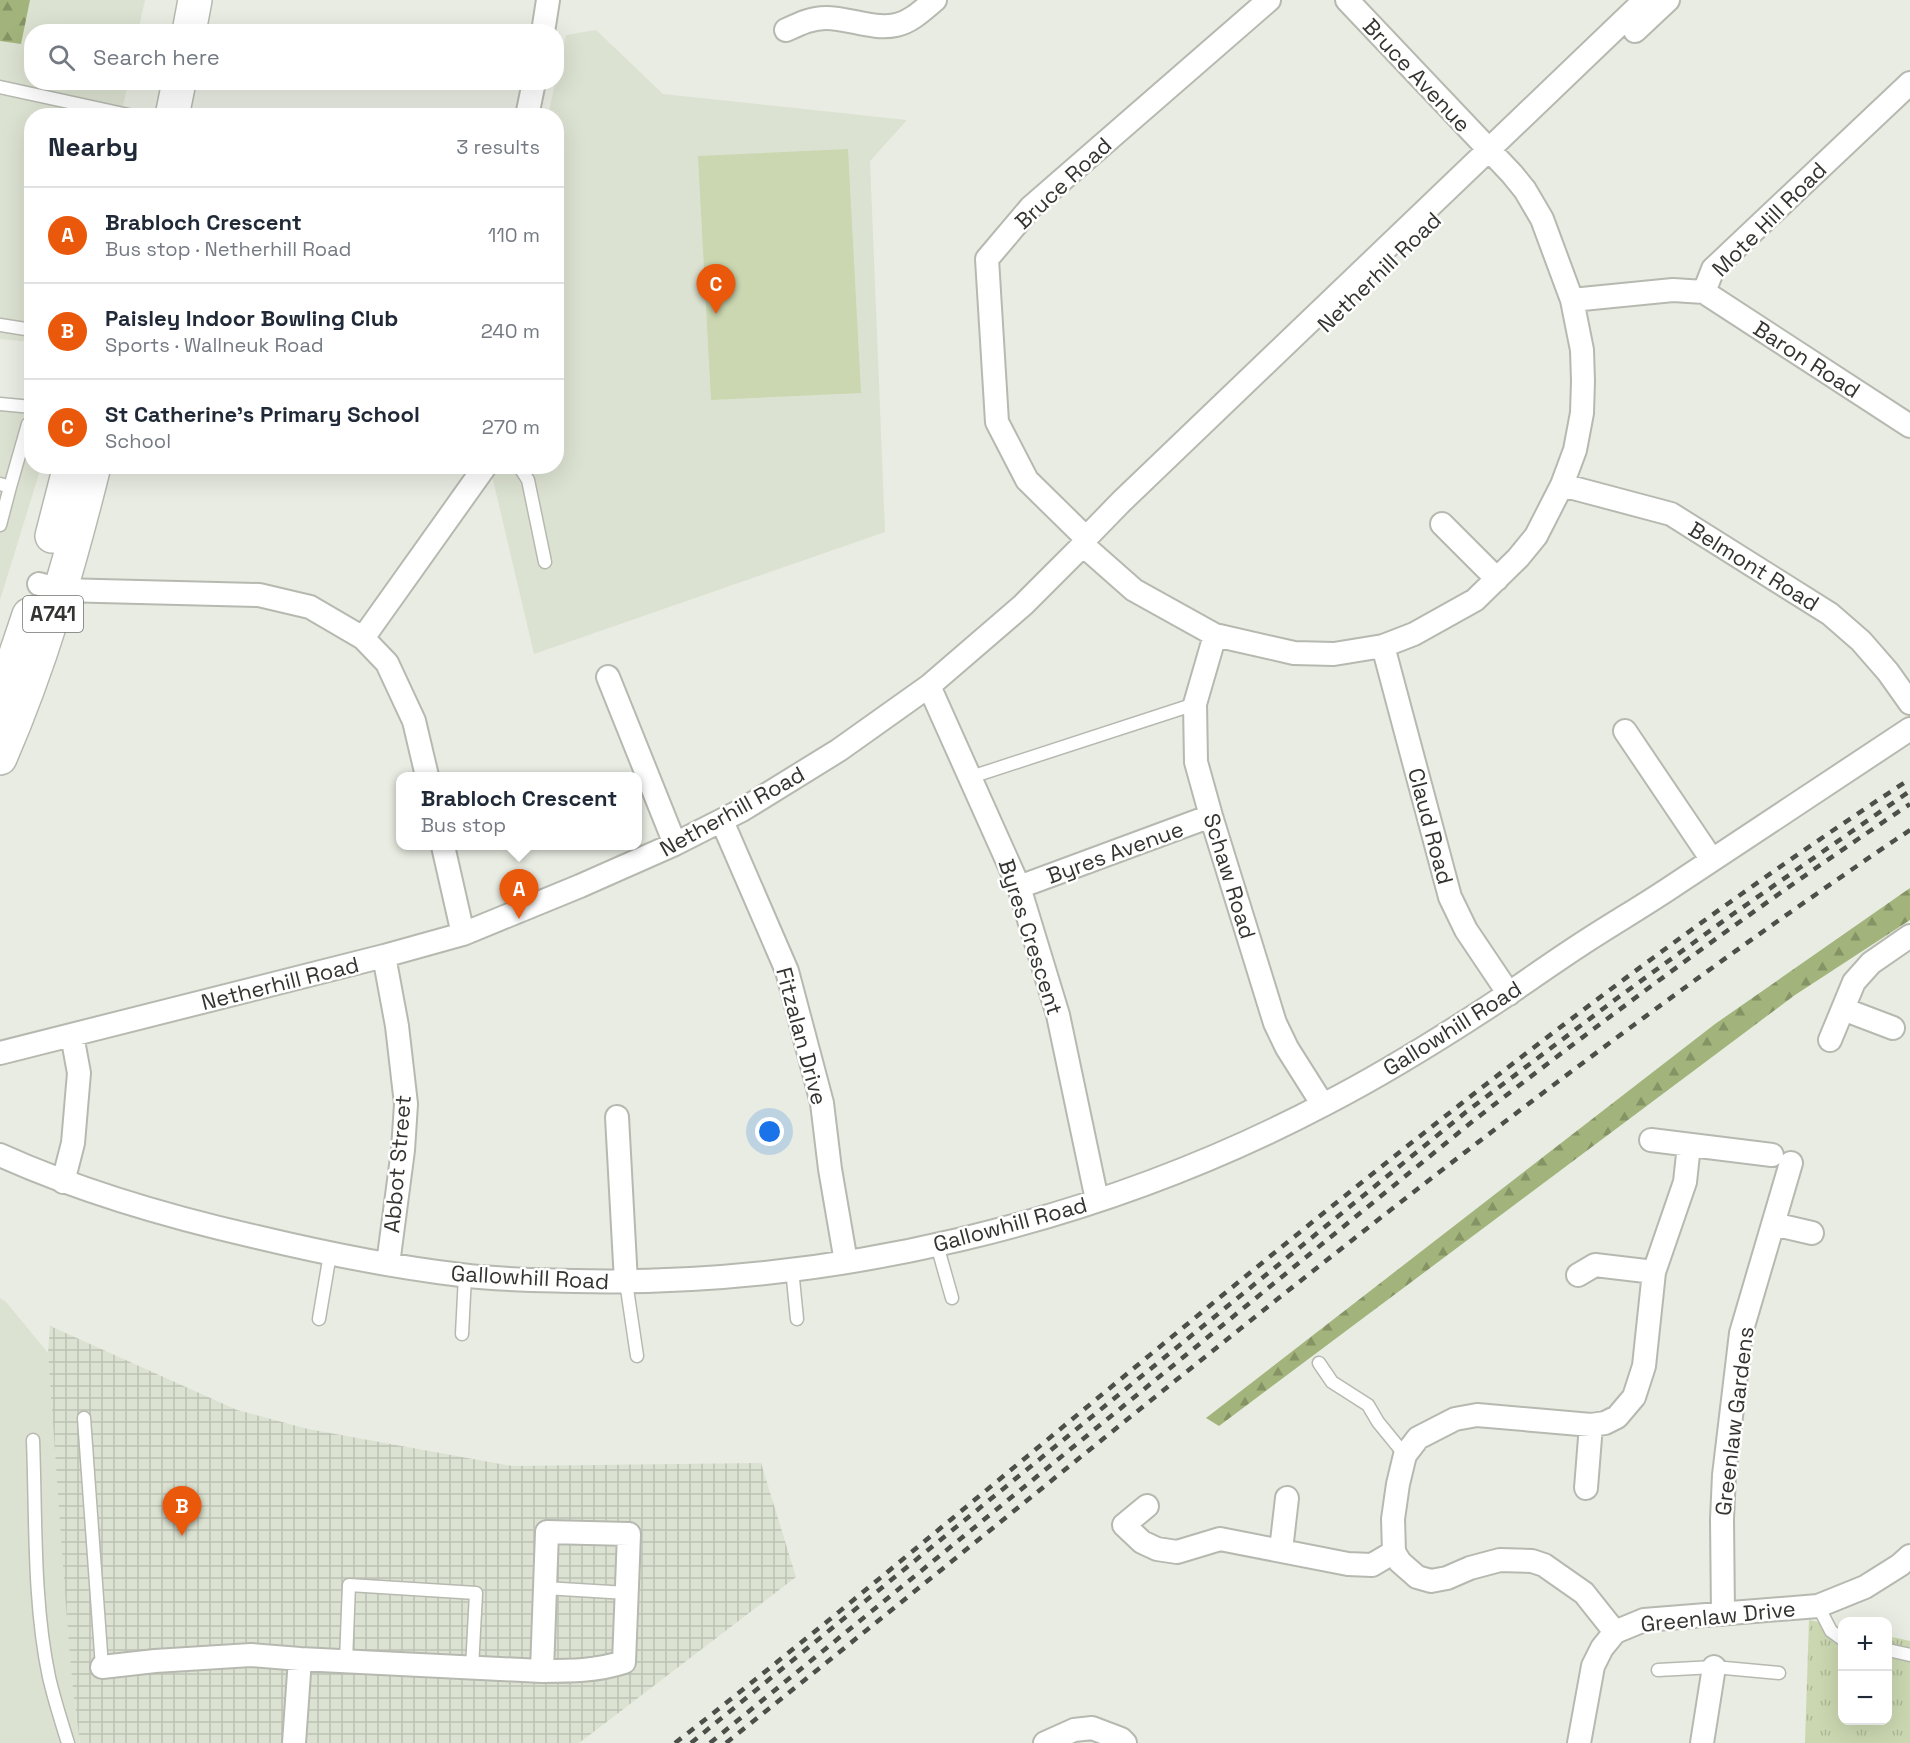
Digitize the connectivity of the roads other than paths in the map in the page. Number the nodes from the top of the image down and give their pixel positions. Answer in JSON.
{"nodes":[{"id":1,"x":171,"y":0,"type":"edge"},
{"id":2,"x":195,"y":0,"type":"edge"},
{"id":3,"x":548,"y":0,"type":"edge"},
{"id":4,"x":935,"y":0,"type":"edge"},
{"id":5,"x":1269,"y":0,"type":"edge"},
{"id":6,"x":1347,"y":0,"type":"edge"},
{"id":7,"x":1645,"y":0,"type":"edge"},
{"id":8,"x":1668,"y":0,"type":"edge"},
{"id":9,"x":827,"y":9,"type":"edge"},
{"id":10,"x":167,"y":24,"type":"edge"},
{"id":11,"x":190,"y":24,"type":"edge"},
{"id":12,"x":544,"y":24,"type":"edge"},
{"id":13,"x":786,"y":30,"type":"dead end"},
{"id":14,"x":1910,"y":83,"type":"edge"},
{"id":15,"x":0,"y":87,"type":"edge"},
{"id":16,"x":155,"y":90,"type":"edge"},
{"id":17,"x":177,"y":90,"type":"edge"},
{"id":18,"x":532,"y":90,"type":"edge"},
{"id":19,"x":96,"y":108,"type":"edge"},
{"id":20,"x":151,"y":108,"type":"edge"},
{"id":21,"x":174,"y":108,"type":"edge"},
{"id":22,"x":529,"y":108,"type":"edge"},
{"id":23,"x":1492,"y":155,"type":"junction"},
{"id":24,"x":1704,"y":292,"type":"junction"},
{"id":25,"x":1572,"y":300,"type":"junction"},
{"id":26,"x":0,"y":325,"type":"edge"},
{"id":27,"x":24,"y":329,"type":"edge"},
{"id":28,"x":0,"y":404,"type":"edge"},
{"id":29,"x":24,"y":406,"type":"edge"},
{"id":30,"x":1910,"y":426,"type":"edge"},
{"id":31,"x":24,"y":435,"type":"edge"},
{"id":32,"x":68,"y":474,"type":"edge"},
{"id":33,"x":91,"y":474,"type":"edge"},
{"id":34,"x":479,"y":474,"type":"edge"},
{"id":35,"x":524,"y":474,"type":"edge"},
{"id":36,"x":5,"y":485,"type":"edge"},
{"id":37,"x":1562,"y":485,"type":"junction"},
{"id":38,"x":1442,"y":524,"type":"dead end"},
{"id":39,"x":0,"y":525,"type":"edge"},
{"id":40,"x":1084,"y":542,"type":"junction"},
{"id":41,"x":545,"y":562,"type":"dead end"},
{"id":42,"x":1497,"y":579,"type":"junction"},
{"id":43,"x":50,"y":587,"type":"junction"},
{"id":44,"x":1215,"y":634,"type":"junction"},
{"id":45,"x":363,"y":638,"type":"junction"},
{"id":46,"x":1383,"y":646,"type":"junction"},
{"id":47,"x":608,"y":677,"type":"dead end"},
{"id":48,"x":929,"y":686,"type":"junction"},
{"id":49,"x":0,"y":701,"type":"edge"},
{"id":50,"x":1910,"y":703,"type":"edge"},
{"id":51,"x":1195,"y":704,"type":"junction"},
{"id":52,"x":1910,"y":729,"type":"edge"},
{"id":53,"x":1625,"y":731,"type":"dead end"},
{"id":54,"x":0,"y":758,"type":"edge"},
{"id":55,"x":426,"y":772,"type":"edge"},
{"id":56,"x":971,"y":777,"type":"junction"},
{"id":57,"x":1211,"y":816,"type":"junction"},
{"id":58,"x":722,"y":821,"type":"junction"},
{"id":59,"x":675,"y":844,"type":"junction"},
{"id":60,"x":443,"y":850,"type":"edge"},
{"id":61,"x":1712,"y":860,"type":"junction"},
{"id":62,"x":1018,"y":887,"type":"junction"},
{"id":63,"x":463,"y":934,"type":"junction"},
{"id":64,"x":1910,"y":936,"type":"edge"},
{"id":65,"x":384,"y":956,"type":"junction"},
{"id":66,"x":1509,"y":994,"type":"junction"},
{"id":67,"x":1843,"y":1009,"type":"junction"},
{"id":68,"x":1893,"y":1028,"type":"dead end"},
{"id":69,"x":72,"y":1035,"type":"junction"},
{"id":70,"x":1830,"y":1040,"type":"dead end"},
{"id":71,"x":0,"y":1053,"type":"edge"},
{"id":72,"x":1323,"y":1105,"type":"junction"},
{"id":73,"x":617,"y":1117,"type":"dead end"},
{"id":74,"x":1651,"y":1140,"type":"dead end"},
{"id":75,"x":1689,"y":1145,"type":"junction"},
{"id":76,"x":0,"y":1155,"type":"edge"},
{"id":77,"x":63,"y":1182,"type":"junction"},
{"id":78,"x":1097,"y":1200,"type":"junction"},
{"id":79,"x":1773,"y":1224,"type":"junction"},
{"id":80,"x":1812,"y":1233,"type":"dead end"},
{"id":81,"x":937,"y":1245,"type":"junction"},
{"id":82,"x":330,"y":1254,"type":"junction"},
{"id":83,"x":846,"y":1262,"type":"junction"},
{"id":84,"x":388,"y":1264,"type":"junction"},
{"id":85,"x":792,"y":1269,"type":"junction"},
{"id":86,"x":1654,"y":1272,"type":"junction"},
{"id":87,"x":1578,"y":1275,"type":"dead end"},
{"id":88,"x":465,"y":1276,"type":"junction"},
{"id":89,"x":626,"y":1282,"type":"junction"},
{"id":90,"x":952,"y":1299,"type":"dead end"},
{"id":91,"x":319,"y":1319,"type":"dead end"},
{"id":92,"x":797,"y":1319,"type":"dead end"},
{"id":93,"x":462,"y":1334,"type":"dead end"},
{"id":94,"x":637,"y":1356,"type":"dead end"},
{"id":95,"x":1319,"y":1363,"type":"dead end"},
{"id":96,"x":84,"y":1418,"type":"dead end"},
{"id":97,"x":1591,"y":1425,"type":"junction"},
{"id":98,"x":33,"y":1440,"type":"dead end"},
{"id":99,"x":1406,"y":1455,"type":"junction"},
{"id":100,"x":1586,"y":1488,"type":"dead end"},
{"id":101,"x":1287,"y":1498,"type":"dead end"},
{"id":102,"x":1147,"y":1506,"type":"dead end"},
{"id":103,"x":1281,"y":1550,"type":"junction"},
{"id":104,"x":1394,"y":1552,"type":"junction"},
{"id":105,"x":1910,"y":1556,"type":"edge"},
{"id":106,"x":545,"y":1588,"type":"junction"},
{"id":107,"x":627,"y":1593,"type":"junction"},
{"id":108,"x":1818,"y":1605,"type":"junction"},
{"id":109,"x":1723,"y":1614,"type":"junction"},
{"id":110,"x":1615,"y":1632,"type":"junction"},
{"id":111,"x":1838,"y":1636,"type":"edge"},
{"id":112,"x":1892,"y":1651,"type":"edge"},
{"id":113,"x":1910,"y":1655,"type":"edge"},
{"id":114,"x":300,"y":1659,"type":"junction"},
{"id":115,"x":346,"y":1661,"type":"junction"},
{"id":116,"x":102,"y":1666,"type":"joint"},
{"id":117,"x":1714,"y":1666,"type":"junction"},
{"id":118,"x":472,"y":1668,"type":"junction"},
{"id":119,"x":1658,"y":1670,"type":"dead end"},
{"id":120,"x":542,"y":1671,"type":"junction"},
{"id":121,"x":1779,"y":1673,"type":"dead end"},
{"id":122,"x":68,"y":1743,"type":"edge"},
{"id":123,"x":294,"y":1743,"type":"edge"},
{"id":124,"x":1045,"y":1743,"type":"edge"},
{"id":125,"x":1125,"y":1743,"type":"edge"},
{"id":126,"x":1579,"y":1743,"type":"edge"},
{"id":127,"x":1702,"y":1743,"type":"edge"}],
"edges":[{"from":1,"to":10,"type":"main road"},
{"from":2,"to":11,"type":"main road"},
{"from":3,"to":12,"type":"street"},
{"from":4,"to":9,"type":"street"},
{"from":5,"to":40,"type":"street","name":"Bruce Road"},
{"from":6,"to":23,"type":"street","name":"Bruce Avenue"},
{"from":7,"to":23,"type":"street","name":"Netherhill Road"},
{"from":8,"to":23,"type":"street","name":"Netherhill Road"},
{"from":9,"to":13,"type":"street"},
{"from":14,"to":24,"type":"street","name":"Mote Hill Road"},
{"from":15,"to":19,"type":"lane"},
{"from":16,"to":20,"type":"main road"},
{"from":17,"to":21,"type":"main road"},
{"from":18,"to":22,"type":"street"},
{"from":23,"to":25,"type":"street","name":"Bruce Avenue"},
{"from":23,"to":40,"type":"street","name":"Netherhill Road"},
{"from":24,"to":25,"type":"street","name":"Mote Hill Road"},
{"from":24,"to":30,"type":"street","name":"Baron Road"},
{"from":25,"to":37,"type":"street","name":"Bruce Avenue"},
{"from":26,"to":27,"type":"lane"},
{"from":28,"to":29,"type":"lane"},
{"from":31,"to":36,"type":"lane"},
{"from":32,"to":43,"type":"main road","number":"A741"},
{"from":33,"to":43,"type":"main road","number":"A741"},
{"from":34,"to":45,"type":"street"},
{"from":35,"to":41,"type":"lane"},
{"from":36,"to":39,"type":"lane"},
{"from":37,"to":42,"type":"street","name":"Bruce Avenue"},
{"from":37,"to":50,"type":"street","name":"Belmont Road"},
{"from":38,"to":42,"type":"street"},
{"from":40,"to":44,"type":"street","name":"Bruce Road"},
{"from":40,"to":48,"type":"street","name":"Netherhill Road"},
{"from":42,"to":46,"type":"street","name":"Bruce Road"},
{"from":43,"to":45,"type":"street"},
{"from":43,"to":49,"type":"main road","number":"A741"},
{"from":43,"to":54,"type":"main road","number":"A741"},
{"from":44,"to":46,"type":"street","name":"Bruce Road"},
{"from":44,"to":51,"type":"street","name":"Schaw Road"},
{"from":45,"to":55,"type":"street"},
{"from":46,"to":66,"type":"street","name":"Claud Road"},
{"from":47,"to":59,"type":"street"},
{"from":48,"to":56,"type":"street","name":"Byres Crescent"},
{"from":48,"to":58,"type":"street","name":"Netherhill Road"},
{"from":51,"to":56,"type":"lane"},
{"from":51,"to":57,"type":"street","name":"Schaw Road"},
{"from":52,"to":61,"type":"street","name":"Gallowhill Road"},
{"from":53,"to":61,"type":"street"},
{"from":56,"to":62,"type":"street","name":"Byres Crescent"},
{"from":57,"to":62,"type":"street","name":"Byres Avenue"},
{"from":57,"to":72,"type":"street","name":"Schaw Road"},
{"from":58,"to":59,"type":"street","name":"Netherhill Road"},
{"from":58,"to":83,"type":"street","name":"Fitzalan Drive"},
{"from":59,"to":63,"type":"street","name":"Netherhill Road"},
{"from":60,"to":63,"type":"street"},
{"from":61,"to":66,"type":"street","name":"Gallowhill Road"},
{"from":62,"to":78,"type":"street","name":"Byres Crescent"},
{"from":63,"to":65,"type":"street","name":"Netherhill Road"},
{"from":64,"to":67,"type":"street"},
{"from":65,"to":69,"type":"street","name":"Netherhill Road"},
{"from":65,"to":84,"type":"street","name":"Abbot Street"},
{"from":66,"to":72,"type":"street","name":"Gallowhill Road"},
{"from":67,"to":68,"type":"street"},
{"from":67,"to":70,"type":"street"},
{"from":69,"to":71,"type":"street","name":"Netherhill Road"},
{"from":69,"to":77,"type":"street"},
{"from":72,"to":78,"type":"street","name":"Gallowhill Road"},
{"from":73,"to":89,"type":"street"},
{"from":74,"to":75,"type":"street"},
{"from":75,"to":79,"type":"street","name":"Greenlaw Gardens"},
{"from":75,"to":86,"type":"street"},
{"from":76,"to":77,"type":"street","name":"Gallowhill Road"},
{"from":77,"to":82,"type":"street","name":"Gallowhill Road"},
{"from":78,"to":81,"type":"street","name":"Gallowhill Road"},
{"from":79,"to":80,"type":"street"},
{"from":79,"to":109,"type":"street","name":"Greenlaw Gardens"},
{"from":81,"to":83,"type":"street","name":"Gallowhill Road"},
{"from":81,"to":90,"type":"lane"},
{"from":82,"to":84,"type":"street","name":"Gallowhill Road"},
{"from":82,"to":91,"type":"lane"},
{"from":83,"to":85,"type":"street","name":"Gallowhill Road"},
{"from":84,"to":88,"type":"street","name":"Gallowhill Road"},
{"from":85,"to":89,"type":"street","name":"Gallowhill Road"},
{"from":85,"to":92,"type":"lane"},
{"from":86,"to":87,"type":"street"},
{"from":86,"to":97,"type":"street"},
{"from":88,"to":89,"type":"street","name":"Gallowhill Road"},
{"from":88,"to":93,"type":"lane"},
{"from":89,"to":94,"type":"lane"},
{"from":95,"to":99,"type":"lane"},
{"from":96,"to":116,"type":"lane"},
{"from":97,"to":99,"type":"street"},
{"from":97,"to":100,"type":"street"},
{"from":98,"to":122,"type":"lane"},
{"from":99,"to":104,"type":"street"},
{"from":101,"to":103,"type":"street"},
{"from":102,"to":103,"type":"street"},
{"from":103,"to":104,"type":"street"},
{"from":104,"to":110,"type":"street"},
{"from":105,"to":108,"type":"street","name":"Greenlaw Drive"},
{"from":106,"to":107,"type":"lane"},
{"from":106,"to":107,"type":"street"},
{"from":106,"to":120,"type":"street"},
{"from":107,"to":120,"type":"street"},
{"from":108,"to":109,"type":"street","name":"Greenlaw Drive"},
{"from":108,"to":111,"type":"lane"},
{"from":109,"to":110,"type":"street","name":"Greenlaw Drive"},
{"from":110,"to":126,"type":"street","name":"Greenlaw Drive"},
{"from":112,"to":113,"type":"lane"},
{"from":114,"to":115,"type":"street"},
{"from":114,"to":116,"type":"street"},
{"from":114,"to":123,"type":"street"},
{"from":115,"to":118,"type":"street"},
{"from":115,"to":118,"type":"lane"},
{"from":117,"to":119,"type":"lane"},
{"from":117,"to":121,"type":"lane"},
{"from":117,"to":127,"type":"street"},
{"from":118,"to":120,"type":"street"},
{"from":124,"to":125,"type":"street"}]}
